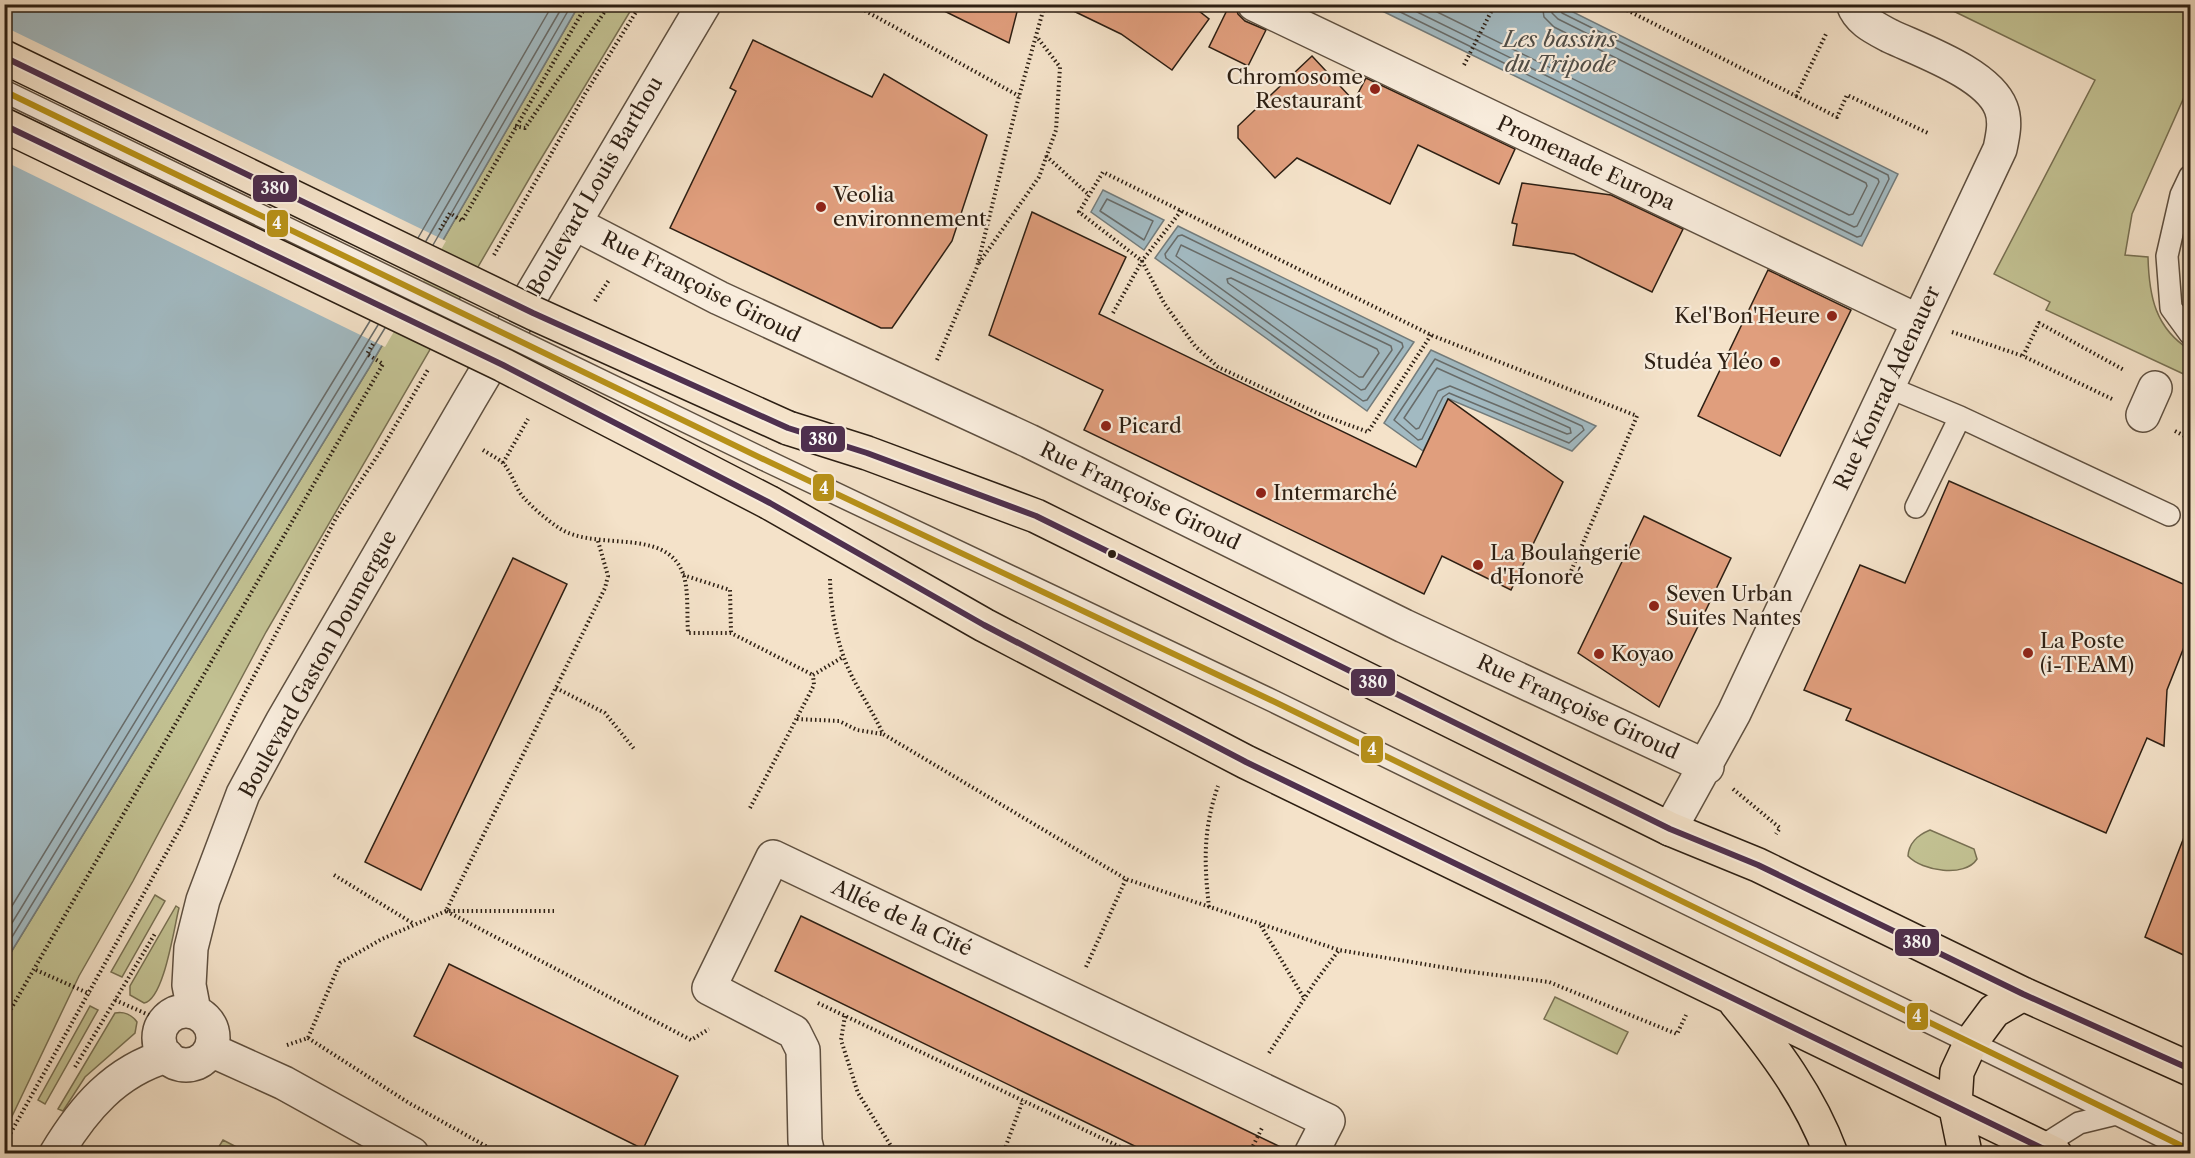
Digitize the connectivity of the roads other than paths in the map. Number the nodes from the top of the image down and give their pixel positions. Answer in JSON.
{"nodes":[{"id":1,"x":704,"y":4,"type":"edge"},
{"id":2,"x":1254,"y":4,"type":"edge"},
{"id":3,"x":1841,"y":15,"type":"edge"},
{"id":4,"x":4,"y":57,"type":"edge"},
{"id":5,"x":4,"y":91,"type":"edge"},
{"id":6,"x":4,"y":125,"type":"edge"},
{"id":7,"x":2190,"y":176,"type":"edge"},
{"id":8,"x":574,"y":224,"type":"junction"},
{"id":9,"x":1918,"y":321,"type":"junction"},
{"id":10,"x":2190,"y":334,"type":"edge"},
{"id":11,"x":1888,"y":387,"type":"junction"},
{"id":12,"x":470,"y":399,"type":"joint"},
{"id":13,"x":1960,"y":417,"type":"junction"},
{"id":14,"x":1916,"y":507,"type":"dead end"},
{"id":15,"x":2169,"y":515,"type":"dead end"},
{"id":16,"x":1707,"y":767,"type":"junction"},
{"id":17,"x":1670,"y":829,"type":"junction"},
{"id":18,"x":2023,"y":994,"type":"junction"},
{"id":19,"x":1730,"y":995,"type":"junction"},
{"id":20,"x":194,"y":1011,"type":"junction"},
{"id":21,"x":1971,"y":1042,"type":"junction"},
{"id":22,"x":211,"y":1050,"type":"junction"},
{"id":23,"x":167,"y":1056,"type":"junction"},
{"id":24,"x":2190,"y":1069,"type":"edge"},
{"id":25,"x":1955,"y":1104,"type":"junction"},
{"id":26,"x":2116,"y":1114,"type":"junction"},
{"id":27,"x":2190,"y":1149,"type":"edge"},
{"id":28,"x":2042,"y":1151,"type":"edge"},
{"id":29,"x":56,"y":1154,"type":"edge"},
{"id":30,"x":412,"y":1154,"type":"edge"},
{"id":31,"x":808,"y":1154,"type":"edge"},
{"id":32,"x":1311,"y":1154,"type":"edge"},
{"id":33,"x":1831,"y":1154,"type":"edge"},
{"id":34,"x":1960,"y":1154,"type":"edge"}],
"edges":[{"from":1,"to":8,"type":"street","name":"Boulevard Louis Barthou"},
{"from":2,"to":9,"type":"street","name":"Promenade Europa"},
{"from":3,"to":9,"type":"street","name":"Rue Konrad Adenauer"},
{"from":4,"to":17,"type":"main road","bridge":true},
{"from":5,"to":21,"type":"lane","bridge":true},
{"from":6,"to":19,"type":"main road","bridge":true},
{"from":7,"to":10,"type":"lane"},
{"from":8,"to":12,"type":"street","name":"Boulevard Louis Barthou"},
{"from":8,"to":16,"type":"street","name":"Rue Françoise Giroud"},
{"from":9,"to":11,"type":"street","name":"Rue Konrad Adenauer"},
{"from":11,"to":13,"type":"lane"},
{"from":11,"to":16,"type":"street","name":"Rue Konrad Adenauer"},
{"from":12,"to":20,"type":"street","name":"Boulevard Gaston Doumergue"},
{"from":13,"to":14,"type":"lane"},
{"from":13,"to":15,"type":"lane"},
{"from":16,"to":17,"type":"street","name":"Rue Konrad Adenauer"},
{"from":17,"to":18,"type":"main road"},
{"from":18,"to":21,"type":"main road"},
{"from":18,"to":24,"type":"main road"},
{"from":19,"to":25,"type":"main road"},
{"from":19,"to":33,"type":"main road"},
{"from":20,"to":22,"type":"street"},
{"from":20,"to":23,"type":"street"},
{"from":21,"to":25,"type":"main road"},
{"from":21,"to":26,"type":"lane"},
{"from":22,"to":23,"type":"street"},
{"from":22,"to":30,"type":"street"},
{"from":23,"to":29,"type":"street"},
{"from":25,"to":28,"type":"main road"},
{"from":25,"to":34,"type":"main road"},
{"from":26,"to":27,"type":"lane"},
{"from":26,"to":28,"type":"lane"},
{"from":31,"to":32,"type":"street","name":"Allée de la Cité"}]}
